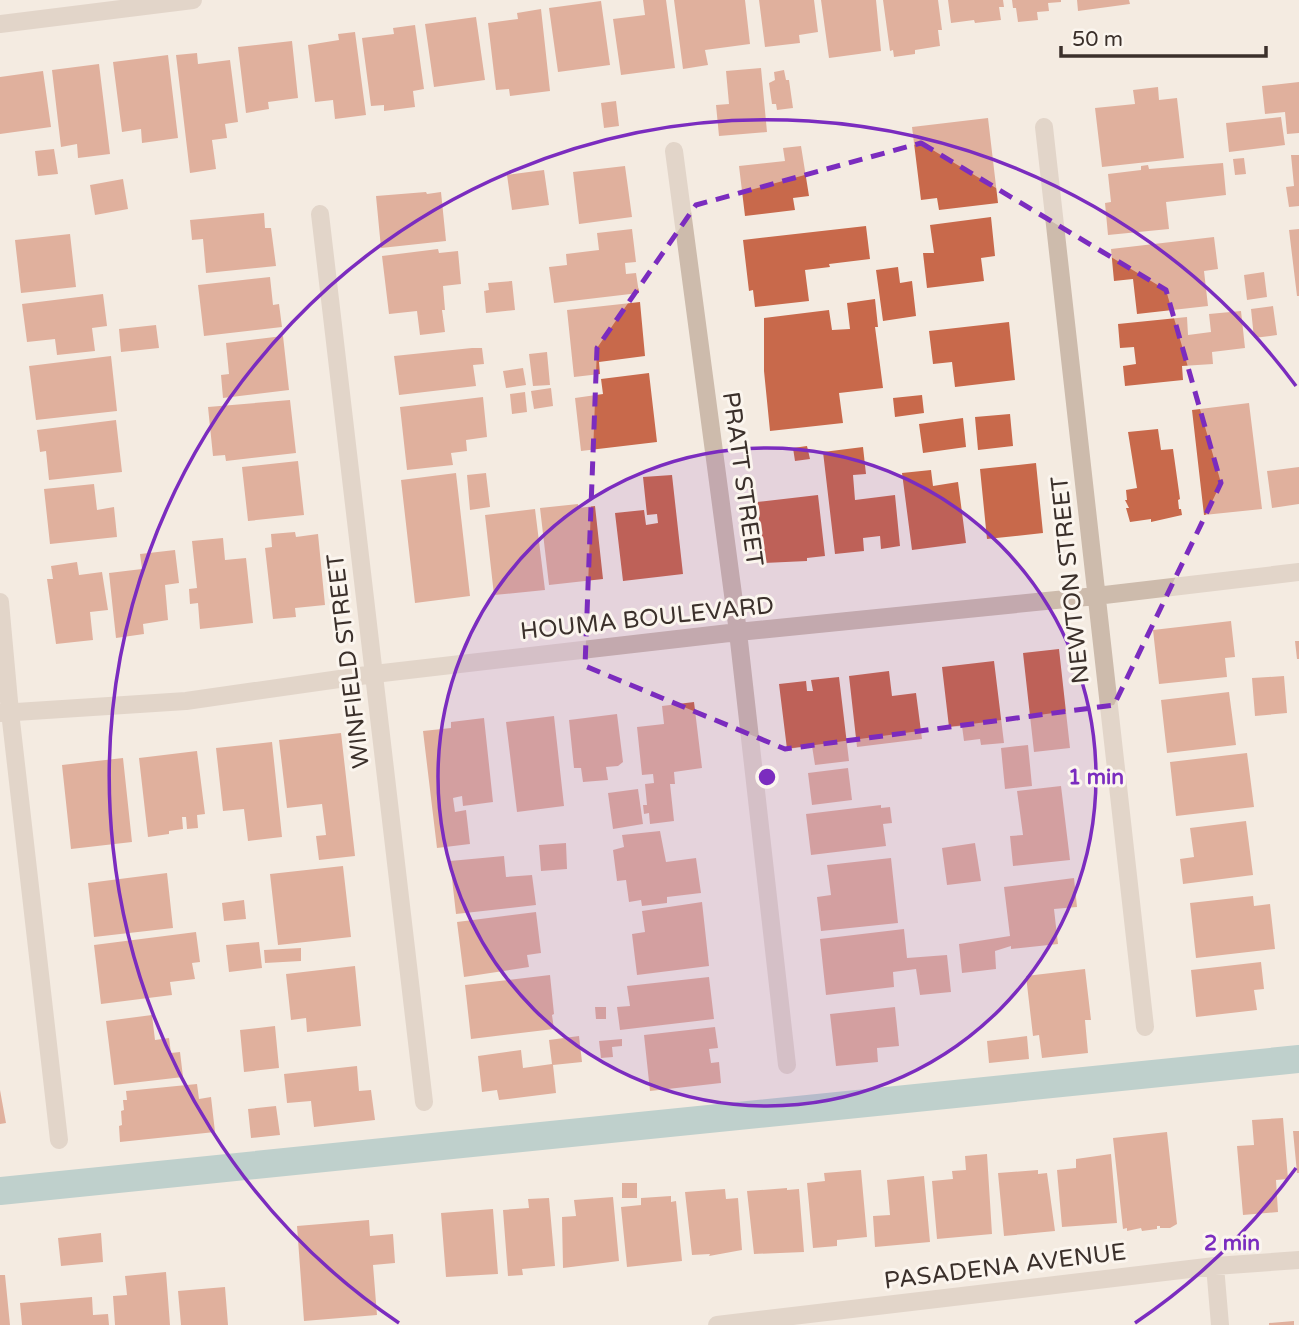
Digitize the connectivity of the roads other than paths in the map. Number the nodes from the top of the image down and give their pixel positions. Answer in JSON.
{"nodes":[{"id":1,"x":193,"y":0,"type":"edge"},
{"id":2,"x":0,"y":24,"type":"edge"},
{"id":3,"x":1044,"y":127,"type":"dead end"},
{"id":4,"x":674,"y":151,"type":"dead end"},
{"id":5,"x":320,"y":215,"type":"dead end"},
{"id":6,"x":1299,"y":572,"type":"edge"},
{"id":7,"x":1096,"y":596,"type":"junction"},
{"id":8,"x":0,"y":602,"type":"edge"},
{"id":9,"x":738,"y":632,"type":"junction"},
{"id":10,"x":374,"y":674,"type":"junction"},
{"id":11,"x":5,"y":713,"type":"edge"},
{"id":12,"x":1145,"y":1027,"type":"dead end"},
{"id":13,"x":787,"y":1065,"type":"dead end"},
{"id":14,"x":424,"y":1102,"type":"dead end"},
{"id":15,"x":59,"y":1140,"type":"dead end"},
{"id":16,"x":1299,"y":1260,"type":"edge"},
{"id":17,"x":1215,"y":1266,"type":"junction"},
{"id":18,"x":717,"y":1325,"type":"edge"},
{"id":19,"x":1220,"y":1325,"type":"edge"}],
"edges":[{"from":1,"to":2,"type":"street"},
{"from":3,"to":7,"type":"street","name":"NEWTON STREET"},
{"from":4,"to":9,"type":"street","name":"PRATT STREET"},
{"from":5,"to":10,"type":"street","name":"WINFIELD STREET"},
{"from":6,"to":7,"type":"street","name":"HOUMA BOULEVARD"},
{"from":7,"to":9,"type":"street","name":"HOUMA BOULEVARD"},
{"from":7,"to":12,"type":"street","name":"NEWTON STREET"},
{"from":8,"to":11,"type":"street"},
{"from":9,"to":10,"type":"street","name":"HOUMA BOULEVARD"},
{"from":9,"to":13,"type":"street","name":"PRATT STREET"},
{"from":10,"to":11,"type":"street","name":"HOUMA BOULEVARD"},
{"from":10,"to":14,"type":"street","name":"WINFIELD STREET"},
{"from":11,"to":15,"type":"street"},
{"from":16,"to":17,"type":"street","name":"PASADENA AVENUE"},
{"from":17,"to":18,"type":"street","name":"PASADENA AVENUE"},
{"from":17,"to":19,"type":"street"}]}
